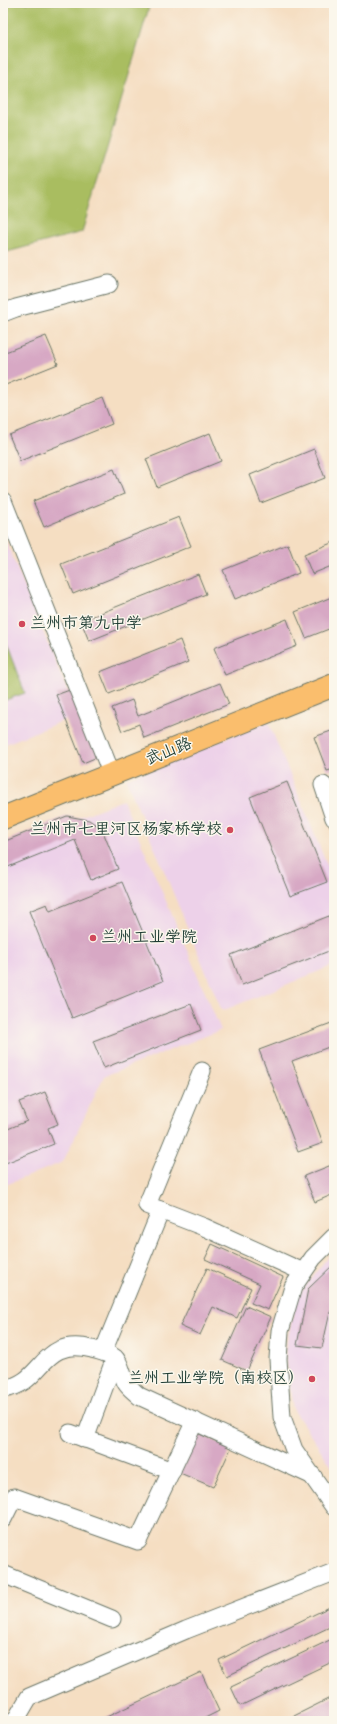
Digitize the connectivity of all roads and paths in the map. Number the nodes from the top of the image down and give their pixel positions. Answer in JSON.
{"nodes":[{"id":1,"x":109,"y":284,"type":"dead end"},
{"id":2,"x":3,"y":313,"type":"edge"},
{"id":3,"x":3,"y":501,"type":"edge"},
{"id":4,"x":334,"y":685,"type":"edge"},
{"id":5,"x":112,"y":775,"type":"junction"},
{"id":6,"x":323,"y":785,"type":"dead end"},
{"id":7,"x":3,"y":818,"type":"edge"},
{"id":8,"x":334,"y":818,"type":"edge"},
{"id":9,"x":202,"y":1071,"type":"dead end"},
{"id":10,"x":162,"y":1210,"type":"junction"},
{"id":11,"x":334,"y":1237,"type":"edge"},
{"id":12,"x":303,"y":1272,"type":"junction"},
{"id":13,"x":109,"y":1355,"type":"junction"},
{"id":14,"x":3,"y":1389,"type":"edge"},
{"id":15,"x":195,"y":1422,"type":"junction"},
{"id":16,"x":172,"y":1471,"type":"junction"},
{"id":17,"x":313,"y":1476,"type":"junction"},
{"id":18,"x":334,"y":1507,"type":"edge"},
{"id":19,"x":3,"y":1519,"type":"edge"},
{"id":20,"x":334,"y":1572,"type":"edge"},
{"id":21,"x":3,"y":1574,"type":"edge"},
{"id":22,"x":112,"y":1619,"type":"dead end"},
{"id":23,"x":14,"y":1721,"type":"edge"}],
"edges":[{"from":1,"to":2,"type":"street"},
{"from":3,"to":5,"type":"street"},
{"from":4,"to":5,"type":"main road","name":"武山路"},
{"from":5,"to":7,"type":"main road","name":"武山路"},
{"from":6,"to":8,"type":"street"},
{"from":9,"to":10,"type":"street"},
{"from":10,"to":12,"type":"street"},
{"from":10,"to":13,"type":"street"},
{"from":11,"to":12,"type":"street"},
{"from":12,"to":17,"type":"street"},
{"from":13,"to":14,"type":"street"},
{"from":13,"to":15,"type":"street"},
{"from":13,"to":16,"type":"street"},
{"from":15,"to":16,"type":"street"},
{"from":15,"to":17,"type":"street"},
{"from":16,"to":19,"type":"street"},
{"from":17,"to":18,"type":"street"},
{"from":20,"to":23,"type":"street"},
{"from":21,"to":22,"type":"street"}]}
